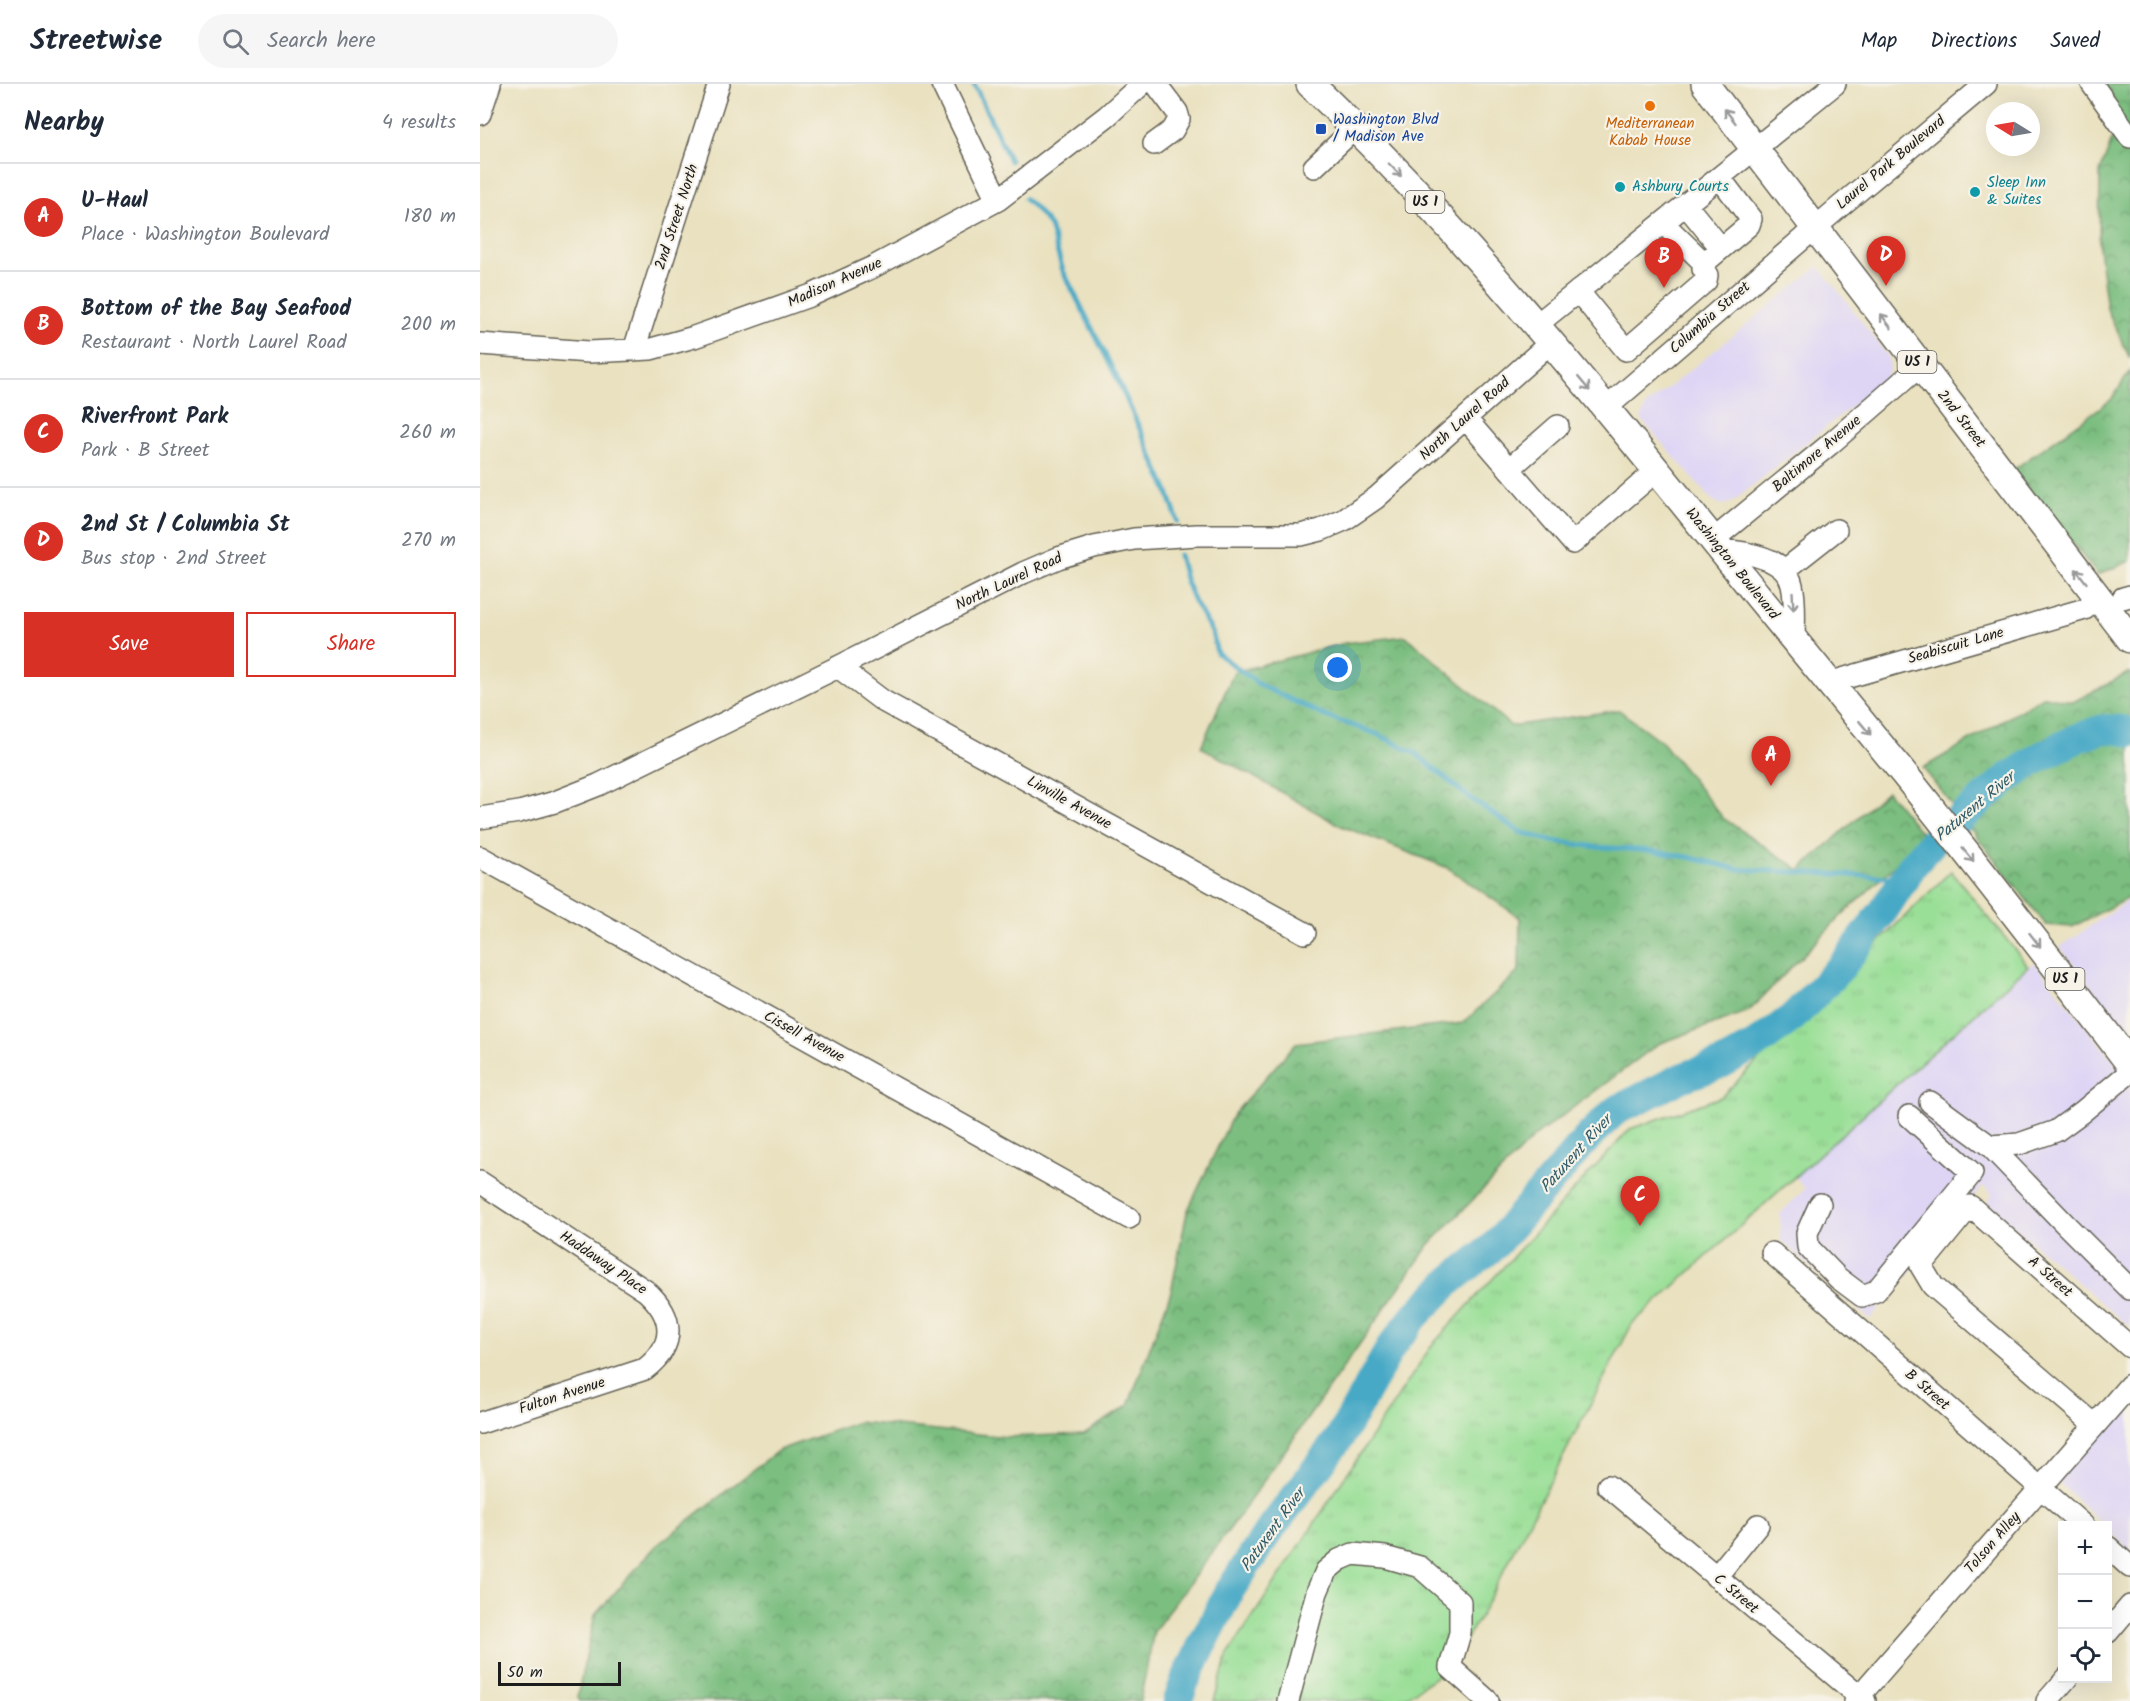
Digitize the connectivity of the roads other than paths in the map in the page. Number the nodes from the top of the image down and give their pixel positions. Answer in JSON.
{"nodes":[{"id":1,"x":490,"y":84,"type":"edge"},
{"id":2,"x":719,"y":84,"type":"edge"},
{"id":3,"x":942,"y":84,"type":"edge"},
{"id":4,"x":1142,"y":84,"type":"edge"},
{"id":5,"x":1156,"y":84,"type":"edge"},
{"id":6,"x":1310,"y":84,"type":"edge"},
{"id":7,"x":1705,"y":84,"type":"edge"},
{"id":8,"x":1835,"y":84,"type":"edge"},
{"id":9,"x":1986,"y":84,"type":"edge"},
{"id":10,"x":2092,"y":84,"type":"edge"},
{"id":11,"x":1970,"y":91,"type":"edge"},
{"id":12,"x":480,"y":114,"type":"edge"},
{"id":13,"x":1355,"y":128,"type":"junction"},
{"id":14,"x":2130,"y":136,"type":"edge"},
{"id":15,"x":1154,"y":144,"type":"dead end"},
{"id":16,"x":1756,"y":149,"type":"junction"},
{"id":17,"x":1314,"y":167,"type":"dead end"},
{"id":18,"x":1720,"y":178,"type":"junction"},
{"id":19,"x":998,"y":201,"type":"junction"},
{"id":20,"x":1686,"y":205,"type":"junction"},
{"id":21,"x":1663,"y":223,"type":"junction"},
{"id":22,"x":1815,"y":228,"type":"junction"},
{"id":23,"x":1721,"y":248,"type":"junction"},
{"id":24,"x":1704,"y":263,"type":"junction"},
{"id":25,"x":1578,"y":291,"type":"junction"},
{"id":26,"x":1542,"y":334,"type":"junction"},
{"id":27,"x":480,"y":344,"type":"edge"},
{"id":28,"x":634,"y":350,"type":"junction"},
{"id":29,"x":1920,"y":366,"type":"junction"},
{"id":30,"x":1605,"y":409,"type":"junction"},
{"id":31,"x":1466,"y":419,"type":"junction"},
{"id":32,"x":1558,"y":426,"type":"dead end"},
{"id":33,"x":1509,"y":469,"type":"junction"},
{"id":34,"x":1656,"y":471,"type":"junction"},
{"id":35,"x":1836,"y":530,"type":"dead end"},
{"id":36,"x":1717,"y":545,"type":"junction"},
{"id":37,"x":1785,"y":570,"type":"junction"},
{"id":38,"x":2085,"y":609,"type":"dead end"},
{"id":39,"x":2130,"y":639,"type":"edge"},
{"id":40,"x":1794,"y":641,"type":"junction"},
{"id":41,"x":838,"y":667,"type":"junction"},
{"id":42,"x":1828,"y":683,"type":"junction"},
{"id":43,"x":480,"y":818,"type":"edge"},
{"id":44,"x":480,"y":857,"type":"edge"},
{"id":45,"x":1305,"y":933,"type":"dead end"},
{"id":46,"x":2130,"y":1064,"type":"edge"},
{"id":47,"x":2130,"y":1072,"type":"edge"},
{"id":48,"x":1930,"y":1102,"type":"dead end"},
{"id":49,"x":1909,"y":1116,"type":"dead end"},
{"id":50,"x":1992,"y":1148,"type":"junction"},
{"id":51,"x":1972,"y":1173,"type":"junction"},
{"id":52,"x":480,"y":1182,"type":"edge"},
{"id":53,"x":1820,"y":1204,"type":"dead end"},
{"id":54,"x":1129,"y":1218,"type":"dead end"},
{"id":55,"x":1772,"y":1253,"type":"dead end"},
{"id":56,"x":1838,"y":1278,"type":"junction"},
{"id":57,"x":2130,"y":1289,"type":"edge"},
{"id":58,"x":1818,"y":1295,"type":"junction"},
{"id":59,"x":2130,"y":1347,"type":"edge"},
{"id":60,"x":645,"y":1370,"type":"joint"},
{"id":61,"x":2130,"y":1385,"type":"edge"},
{"id":62,"x":480,"y":1423,"type":"edge"},
{"id":63,"x":2096,"y":1425,"type":"junction"},
{"id":64,"x":1608,"y":1486,"type":"dead end"},
{"id":65,"x":2042,"y":1488,"type":"junction"},
{"id":66,"x":2078,"y":1521,"type":"edge"},
{"id":67,"x":1758,"y":1525,"type":"dead end"},
{"id":68,"x":2112,"y":1551,"type":"edge"},
{"id":69,"x":2130,"y":1567,"type":"edge"},
{"id":70,"x":1716,"y":1577,"type":"junction"},
{"id":71,"x":2130,"y":1606,"type":"edge"},
{"id":72,"x":2111,"y":1629,"type":"edge"},
{"id":73,"x":2063,"y":1683,"type":"edge"},
{"id":74,"x":1860,"y":1699,"type":"edge"},
{"id":75,"x":1288,"y":1701,"type":"edge"},
{"id":76,"x":1488,"y":1701,"type":"edge"},
{"id":77,"x":2047,"y":1701,"type":"edge"}],
"edges":[{"from":1,"to":12,"type":"street"},
{"from":2,"to":28,"type":"street","name":"2nd Street North"},
{"from":3,"to":19,"type":"street"},
{"from":4,"to":19,"type":"street","name":"Madison Avenue"},
{"from":5,"to":15,"type":"street"},
{"from":6,"to":13,"type":"main road","name":"Washington Boulevard","number":"US 1"},
{"from":16,"to":7,"type":"main road","name":"2nd Street","number":"US 1","one_way":true},
{"from":8,"to":16,"type":"street","name":"North Laurel Road"},
{"from":9,"to":11,"type":"street","name":"Laurel Park Boulevard"},
{"from":10,"to":14,"type":"street"},
{"from":11,"to":22,"type":"street","name":"Laurel Park Boulevard"},
{"from":13,"to":17,"type":"street"},
{"from":13,"to":26,"type":"main road","name":"Washington Boulevard","number":"US 1","one_way":true},
{"from":16,"to":18,"type":"street","name":"North Laurel Road"},
{"from":16,"to":22,"type":"main road","name":"2nd Street","number":"US 1"},
{"from":18,"to":20,"type":"street","name":"North Laurel Road"},
{"from":18,"to":23,"type":"street"},
{"from":19,"to":28,"type":"street","name":"Madison Avenue"},
{"from":20,"to":21,"type":"street","name":"North Laurel Road"},
{"from":20,"to":23,"type":"street"},
{"from":21,"to":24,"type":"street"},
{"from":21,"to":25,"type":"street","name":"North Laurel Road"},
{"from":29,"to":22,"type":"main road","name":"2nd Street","number":"US 1","one_way":true},
{"from":22,"to":30,"type":"street","name":"Columbia Street"},
{"from":23,"to":24,"type":"street"},
{"from":24,"to":25,"type":"street"},
{"from":25,"to":26,"type":"street","name":"North Laurel Road"},
{"from":26,"to":30,"type":"main road","name":"Washington Boulevard","number":"US 1","one_way":true},
{"from":26,"to":31,"type":"street","name":"North Laurel Road"},
{"from":27,"to":28,"type":"street","name":"Madison Avenue"},
{"from":29,"to":36,"type":"street","name":"Baltimore Avenue"},
{"from":39,"to":29,"type":"main road","name":"2nd Street","number":"US 1","one_way":true},
{"from":30,"to":34,"type":"main road","name":"Washington Boulevard","number":"US 1"},
{"from":31,"to":33,"type":"street"},
{"from":31,"to":41,"type":"street","name":"North Laurel Road"},
{"from":32,"to":33,"type":"street"},
{"from":33,"to":34,"type":"street"},
{"from":34,"to":36,"type":"main road","name":"Washington Boulevard","number":"US 1"},
{"from":35,"to":37,"type":"street"},
{"from":36,"to":37,"type":"street"},
{"from":36,"to":40,"type":"main road","name":"Washington Boulevard","number":"US 1"},
{"from":37,"to":40,"type":"street","one_way":true},
{"from":38,"to":42,"type":"street","name":"Seabiscuit Lane"},
{"from":40,"to":42,"type":"main road","name":"Washington Boulevard","number":"US 1"},
{"from":41,"to":43,"type":"street","name":"North Laurel Road"},
{"from":41,"to":45,"type":"street","name":"Linville Avenue"},
{"from":42,"to":46,"type":"main road","name":"Washington Boulevard","number":"US 1","one_way":true},
{"from":44,"to":54,"type":"street","name":"Cissell Avenue"},
{"from":47,"to":50,"type":"street"},
{"from":48,"to":50,"type":"street"},
{"from":49,"to":51,"type":"street"},
{"from":50,"to":51,"type":"street"},
{"from":50,"to":57,"type":"street"},
{"from":51,"to":56,"type":"street"},
{"from":52,"to":60,"type":"street","name":"Haddaway Place"},
{"from":53,"to":56,"type":"street"},
{"from":55,"to":58,"type":"street","name":"B Street"},
{"from":56,"to":58,"type":"street"},
{"from":58,"to":65,"type":"street","name":"B Street"},
{"from":59,"to":63,"type":"street","name":"A Street"},
{"from":60,"to":62,"type":"street","name":"Fulton Avenue"},
{"from":61,"to":63,"type":"street","name":"Tolson Alley"},
{"from":63,"to":65,"type":"street","name":"Tolson Alley"},
{"from":64,"to":70,"type":"street","name":"C Street"},
{"from":65,"to":66,"type":"street","name":"B Street"},
{"from":65,"to":74,"type":"street","name":"Tolson Alley"},
{"from":67,"to":70,"type":"street"},
{"from":68,"to":69,"type":"street"},
{"from":70,"to":74,"type":"street","name":"C Street"},
{"from":71,"to":72,"type":"street"},
{"from":73,"to":77,"type":"street"},
{"from":75,"to":76,"type":"street"}]}
